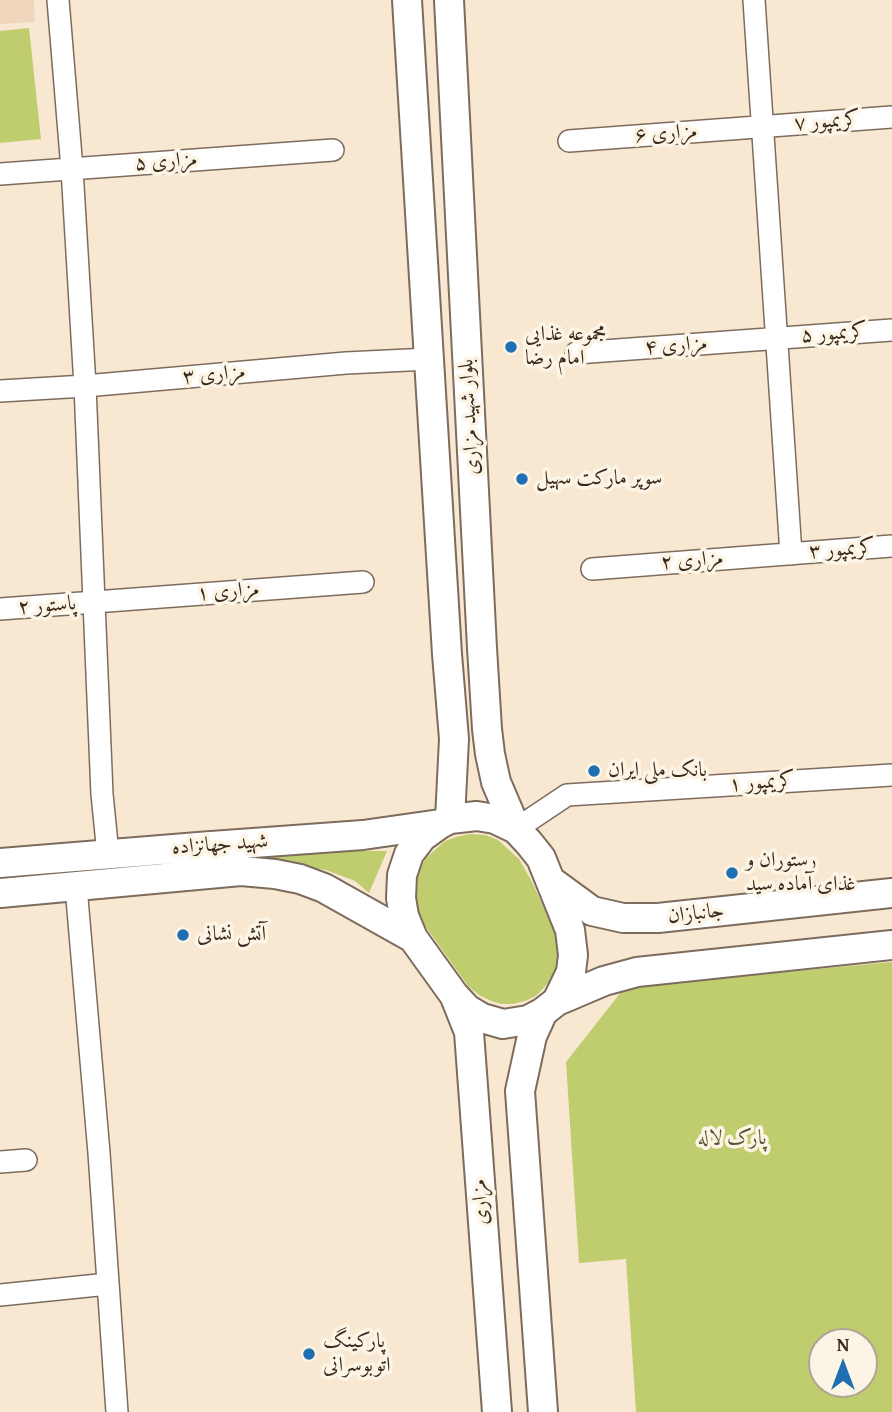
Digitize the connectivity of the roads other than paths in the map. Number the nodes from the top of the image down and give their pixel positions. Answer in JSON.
{"nodes":[{"id":1,"x":58,"y":0,"type":"edge"},
{"id":2,"x":407,"y":0,"type":"edge"},
{"id":3,"x":449,"y":0,"type":"edge"},
{"id":4,"x":754,"y":0,"type":"edge"},
{"id":5,"x":892,"y":117,"type":"edge"},
{"id":6,"x":762,"y":127,"type":"junction"},
{"id":7,"x":569,"y":141,"type":"dead end"},
{"id":8,"x":333,"y":150,"type":"dead end"},
{"id":9,"x":72,"y":169,"type":"junction"},
{"id":10,"x":0,"y":174,"type":"edge"},
{"id":11,"x":892,"y":330,"type":"edge"},
{"id":12,"x":777,"y":338,"type":"junction"},
{"id":13,"x":576,"y":353,"type":"dead end"},
{"id":14,"x":429,"y":359,"type":"junction"},
{"id":15,"x":85,"y":387,"type":"junction"},
{"id":16,"x":0,"y":391,"type":"edge"},
{"id":17,"x":892,"y":546,"type":"edge"},
{"id":18,"x":791,"y":554,"type":"junction"},
{"id":19,"x":592,"y":569,"type":"dead end"},
{"id":20,"x":363,"y":582,"type":"dead end"},
{"id":21,"x":93,"y":603,"type":"junction"},
{"id":22,"x":0,"y":609,"type":"edge"},
{"id":23,"x":892,"y":775,"type":"edge"},
{"id":24,"x":445,"y":822,"type":"junction"},
{"id":25,"x":516,"y":830,"type":"junction"},
{"id":26,"x":108,"y":854,"type":"junction"},
{"id":27,"x":0,"y":863,"type":"edge"},
{"id":28,"x":551,"y":881,"type":"junction"},
{"id":29,"x":111,"y":883,"type":"junction"},
{"id":30,"x":76,"y":887,"type":"junction"},
{"id":31,"x":0,"y":893,"type":"edge"},
{"id":32,"x":892,"y":893,"type":"edge"},
{"id":33,"x":414,"y":938,"type":"junction"},
{"id":34,"x":892,"y":945,"type":"edge"},
{"id":35,"x":454,"y":995,"type":"junction"},
{"id":36,"x":550,"y":1007,"type":"junction"},
{"id":37,"x":26,"y":1160,"type":"dead end"},
{"id":38,"x":0,"y":1162,"type":"edge"},
{"id":39,"x":108,"y":1284,"type":"junction"},
{"id":40,"x":0,"y":1295,"type":"edge"},
{"id":41,"x":117,"y":1412,"type":"edge"},
{"id":42,"x":497,"y":1412,"type":"edge"},
{"id":43,"x":543,"y":1412,"type":"edge"}],
"edges":[{"from":1,"to":9,"type":"street"},
{"from":2,"to":14,"type":"main road","name":"بلوار شهید مزاری"},
{"from":3,"to":25,"type":"main road","name":"بلوار شهید مزاری"},
{"from":4,"to":6,"type":"street"},
{"from":5,"to":6,"type":"street","name":"کریمپور ۷"},
{"from":6,"to":7,"type":"street","name":"مزاری ۶"},
{"from":6,"to":12,"type":"street"},
{"from":8,"to":9,"type":"street","name":"مزاری ۵"},
{"from":9,"to":10,"type":"street","name":"مزاری ۵"},
{"from":9,"to":15,"type":"street"},
{"from":11,"to":12,"type":"street","name":"کریمپور ۵"},
{"from":12,"to":13,"type":"street","name":"مزاری ۴"},
{"from":12,"to":18,"type":"street"},
{"from":14,"to":15,"type":"street","name":"مزاری ۳"},
{"from":14,"to":24,"type":"main road","name":"بلوار شهید مزاری"},
{"from":15,"to":16,"type":"street","name":"مزاری ۳"},
{"from":15,"to":21,"type":"street"},
{"from":17,"to":18,"type":"street","name":"کریمپور ۳"},
{"from":18,"to":19,"type":"street","name":"مزاری ۲"},
{"from":20,"to":21,"type":"street","name":"مزاری ۱"},
{"from":21,"to":22,"type":"street","name":"پاستور ۲"},
{"from":21,"to":26,"type":"street"},
{"from":23,"to":25,"type":"street","name":"کریمپور ۱"},
{"from":24,"to":25,"type":"main road"},
{"from":24,"to":26,"type":"main road","name":"شهید جهانزاده"},
{"from":24,"to":33,"type":"main road"},
{"from":25,"to":28,"type":"main road"},
{"from":26,"to":27,"type":"main road","name":"شهید جهانزاده"},
{"from":26,"to":29,"type":"main road"},
{"from":28,"to":32,"type":"main road","name":"جانبازان"},
{"from":28,"to":36,"type":"main road"},
{"from":29,"to":30,"type":"main road","name":"شهید جهانزاده"},
{"from":29,"to":33,"type":"main road","name":"شهید جهانزاده"},
{"from":30,"to":31,"type":"main road","name":"شهید جهانزاده"},
{"from":30,"to":39,"type":"street"},
{"from":33,"to":35,"type":"main road"},
{"from":34,"to":36,"type":"main road"},
{"from":35,"to":36,"type":"main road"},
{"from":35,"to":42,"type":"main road","name":"مزاری"},
{"from":36,"to":43,"type":"main road"},
{"from":37,"to":38,"type":"street"},
{"from":39,"to":40,"type":"street"},
{"from":39,"to":41,"type":"street"}]}
